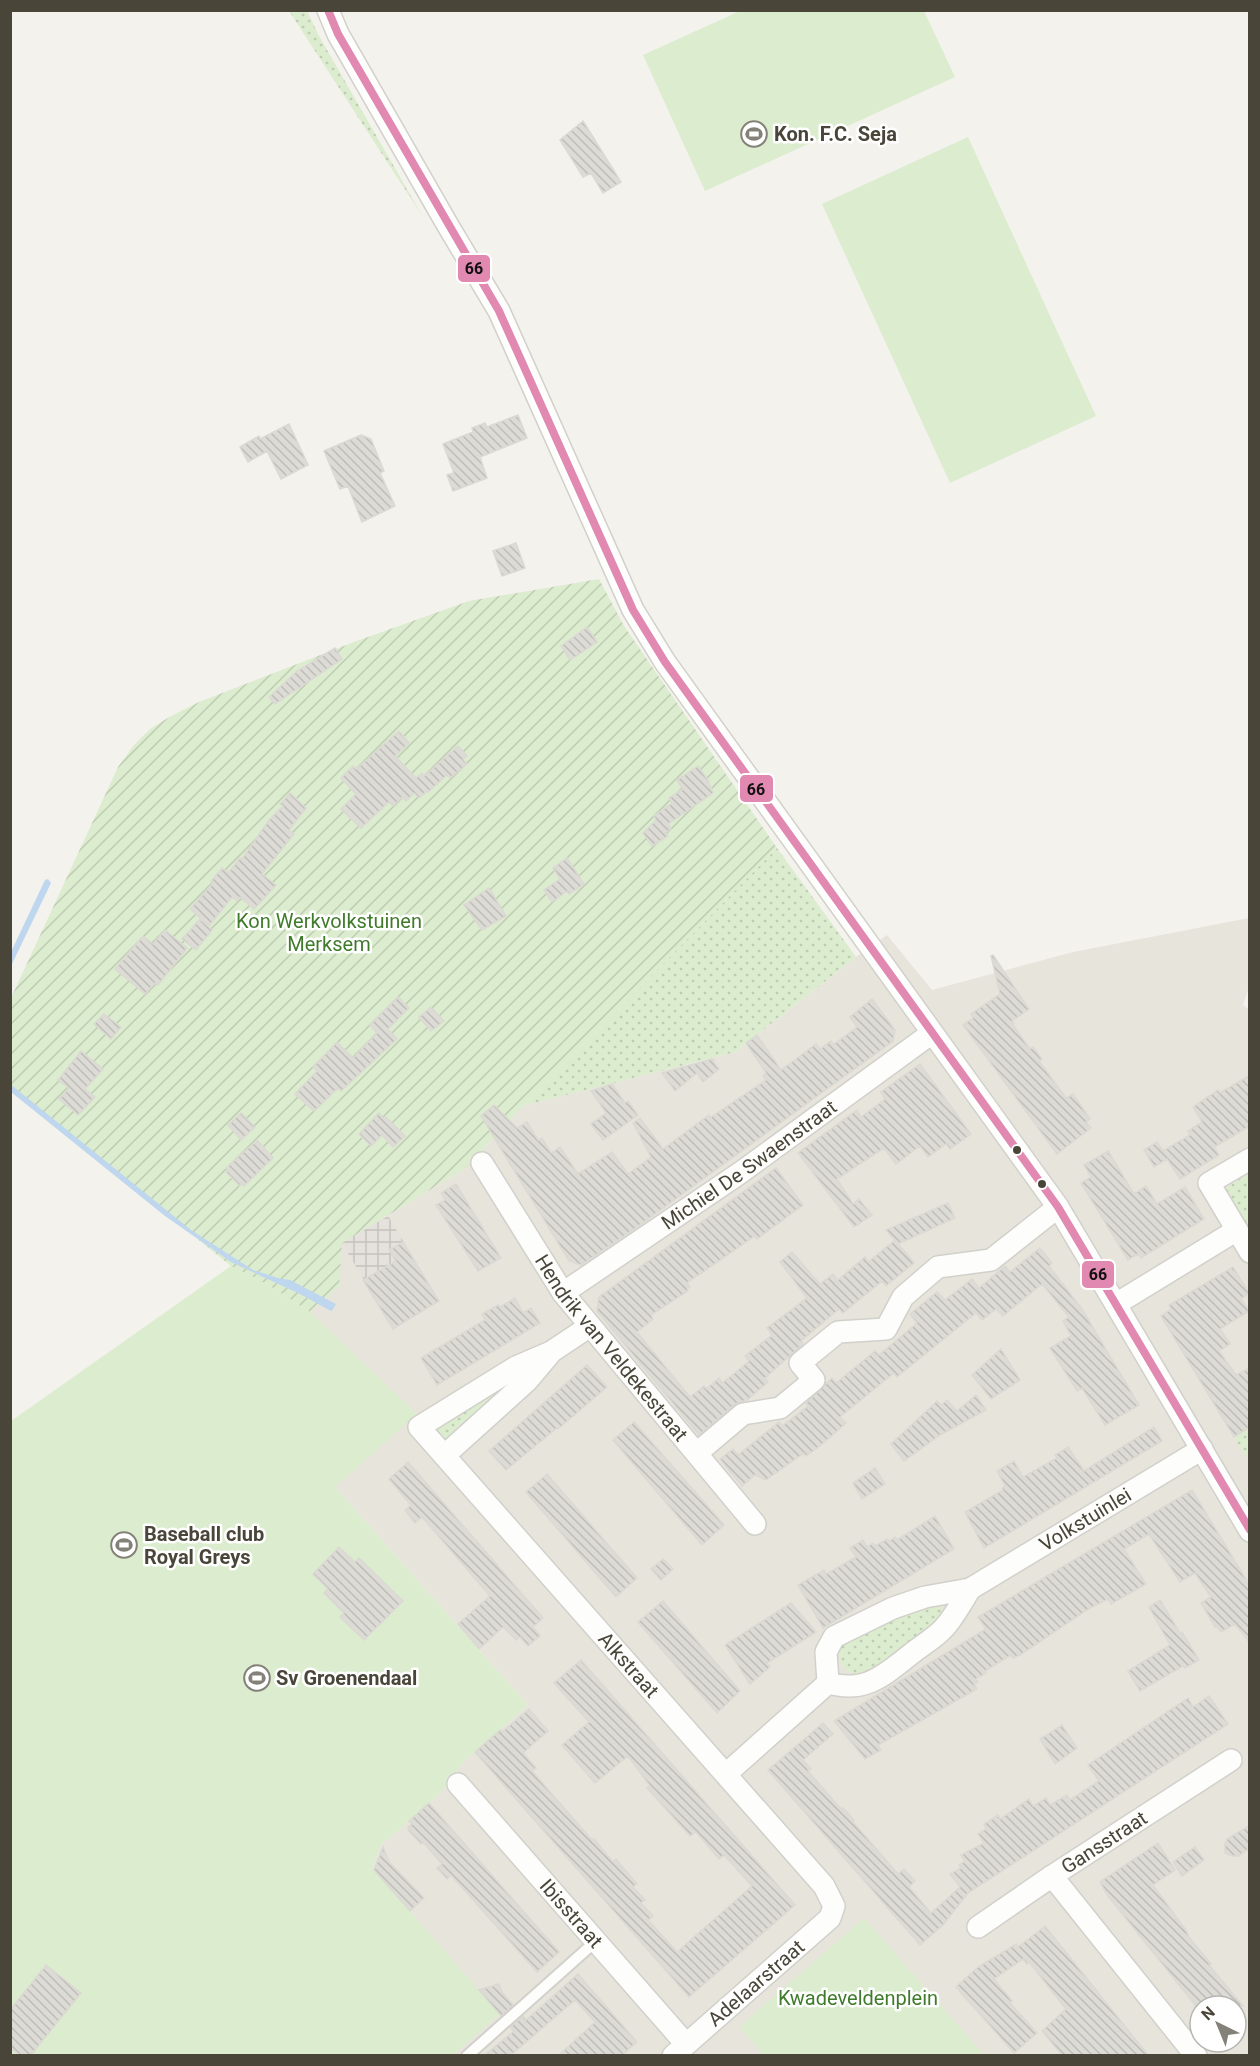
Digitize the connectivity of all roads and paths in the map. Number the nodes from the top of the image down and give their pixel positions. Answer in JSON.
{"nodes":[{"id":1,"x":328,"y":10,"type":"edge"},
{"id":2,"x":932,"y":1033,"type":"junction"},
{"id":3,"x":1250,"y":1159,"type":"edge"},
{"id":4,"x":482,"y":1163,"type":"dead end"},
{"id":5,"x":1058,"y":1207,"type":"junction"},
{"id":6,"x":1237,"y":1230,"type":"junction"},
{"id":7,"x":1250,"y":1252,"type":"edge"},
{"id":8,"x":563,"y":1293,"type":"junction"},
{"id":9,"x":1116,"y":1304,"type":"junction"},
{"id":10,"x":590,"y":1326,"type":"junction"},
{"id":11,"x":551,"y":1352,"type":"junction"},
{"id":12,"x":1202,"y":1449,"type":"junction"},
{"id":13,"x":697,"y":1453,"type":"junction"},
{"id":14,"x":445,"y":1455,"type":"junction"},
{"id":15,"x":755,"y":1524,"type":"dead end"},
{"id":16,"x":1250,"y":1531,"type":"edge"},
{"id":17,"x":970,"y":1589,"type":"junction"},
{"id":18,"x":828,"y":1683,"type":"junction"},
{"id":19,"x":1232,"y":1760,"type":"dead end"},
{"id":20,"x":726,"y":1774,"type":"junction"},
{"id":21,"x":458,"y":1784,"type":"dead end"},
{"id":22,"x":1052,"y":1876,"type":"junction"},
{"id":23,"x":834,"y":1906,"type":"joint"},
{"id":24,"x":978,"y":1927,"type":"dead end"},
{"id":25,"x":596,"y":1941,"type":"junction"},
{"id":26,"x":679,"y":2050,"type":"edge"},
{"id":27,"x":467,"y":2055,"type":"edge"},
{"id":28,"x":1196,"y":2055,"type":"edge"}],
"edges":[{"from":1,"to":2,"type":"street"},
{"from":2,"to":5,"type":"street"},
{"from":2,"to":8,"type":"street","name":"Michiel De Swaenstraat"},
{"from":3,"to":6,"type":"street"},
{"from":4,"to":8,"type":"street","name":"Hendrik van Veldekestraat"},
{"from":5,"to":9,"type":"street"},
{"from":5,"to":13,"type":"street"},
{"from":6,"to":7,"type":"street"},
{"from":6,"to":9,"type":"street"},
{"from":8,"to":10,"type":"street","name":"Hendrik van Veldekestraat"},
{"from":9,"to":12,"type":"street"},
{"from":10,"to":11,"type":"street"},
{"from":10,"to":13,"type":"street","name":"Hendrik van Veldekestraat"},
{"from":11,"to":14,"type":"street"},
{"from":11,"to":14,"type":"street","name":"Alkstraat"},
{"from":12,"to":16,"type":"street"},
{"from":12,"to":17,"type":"street","name":"Volkstuinlei"},
{"from":13,"to":15,"type":"street","name":"Hendrik van Veldekestraat"},
{"from":14,"to":20,"type":"street","name":"Alkstraat"},
{"from":17,"to":18,"type":"street","name":"Volkstuinlei"},
{"from":17,"to":18,"type":"street","name":"Volkstuinlei"},
{"from":18,"to":20,"type":"street"},
{"from":19,"to":22,"type":"street","name":"Gansstraat"},
{"from":20,"to":23,"type":"street","name":"Alkstraat"},
{"from":21,"to":25,"type":"street","name":"Ibisstraat"},
{"from":22,"to":24,"type":"street","name":"Gansstraat"},
{"from":22,"to":28,"type":"street"},
{"from":23,"to":26,"type":"street","name":"Adelaarstraat"},
{"from":25,"to":26,"type":"street","name":"Ibisstraat"},
{"from":25,"to":27,"type":"lane"}]}
